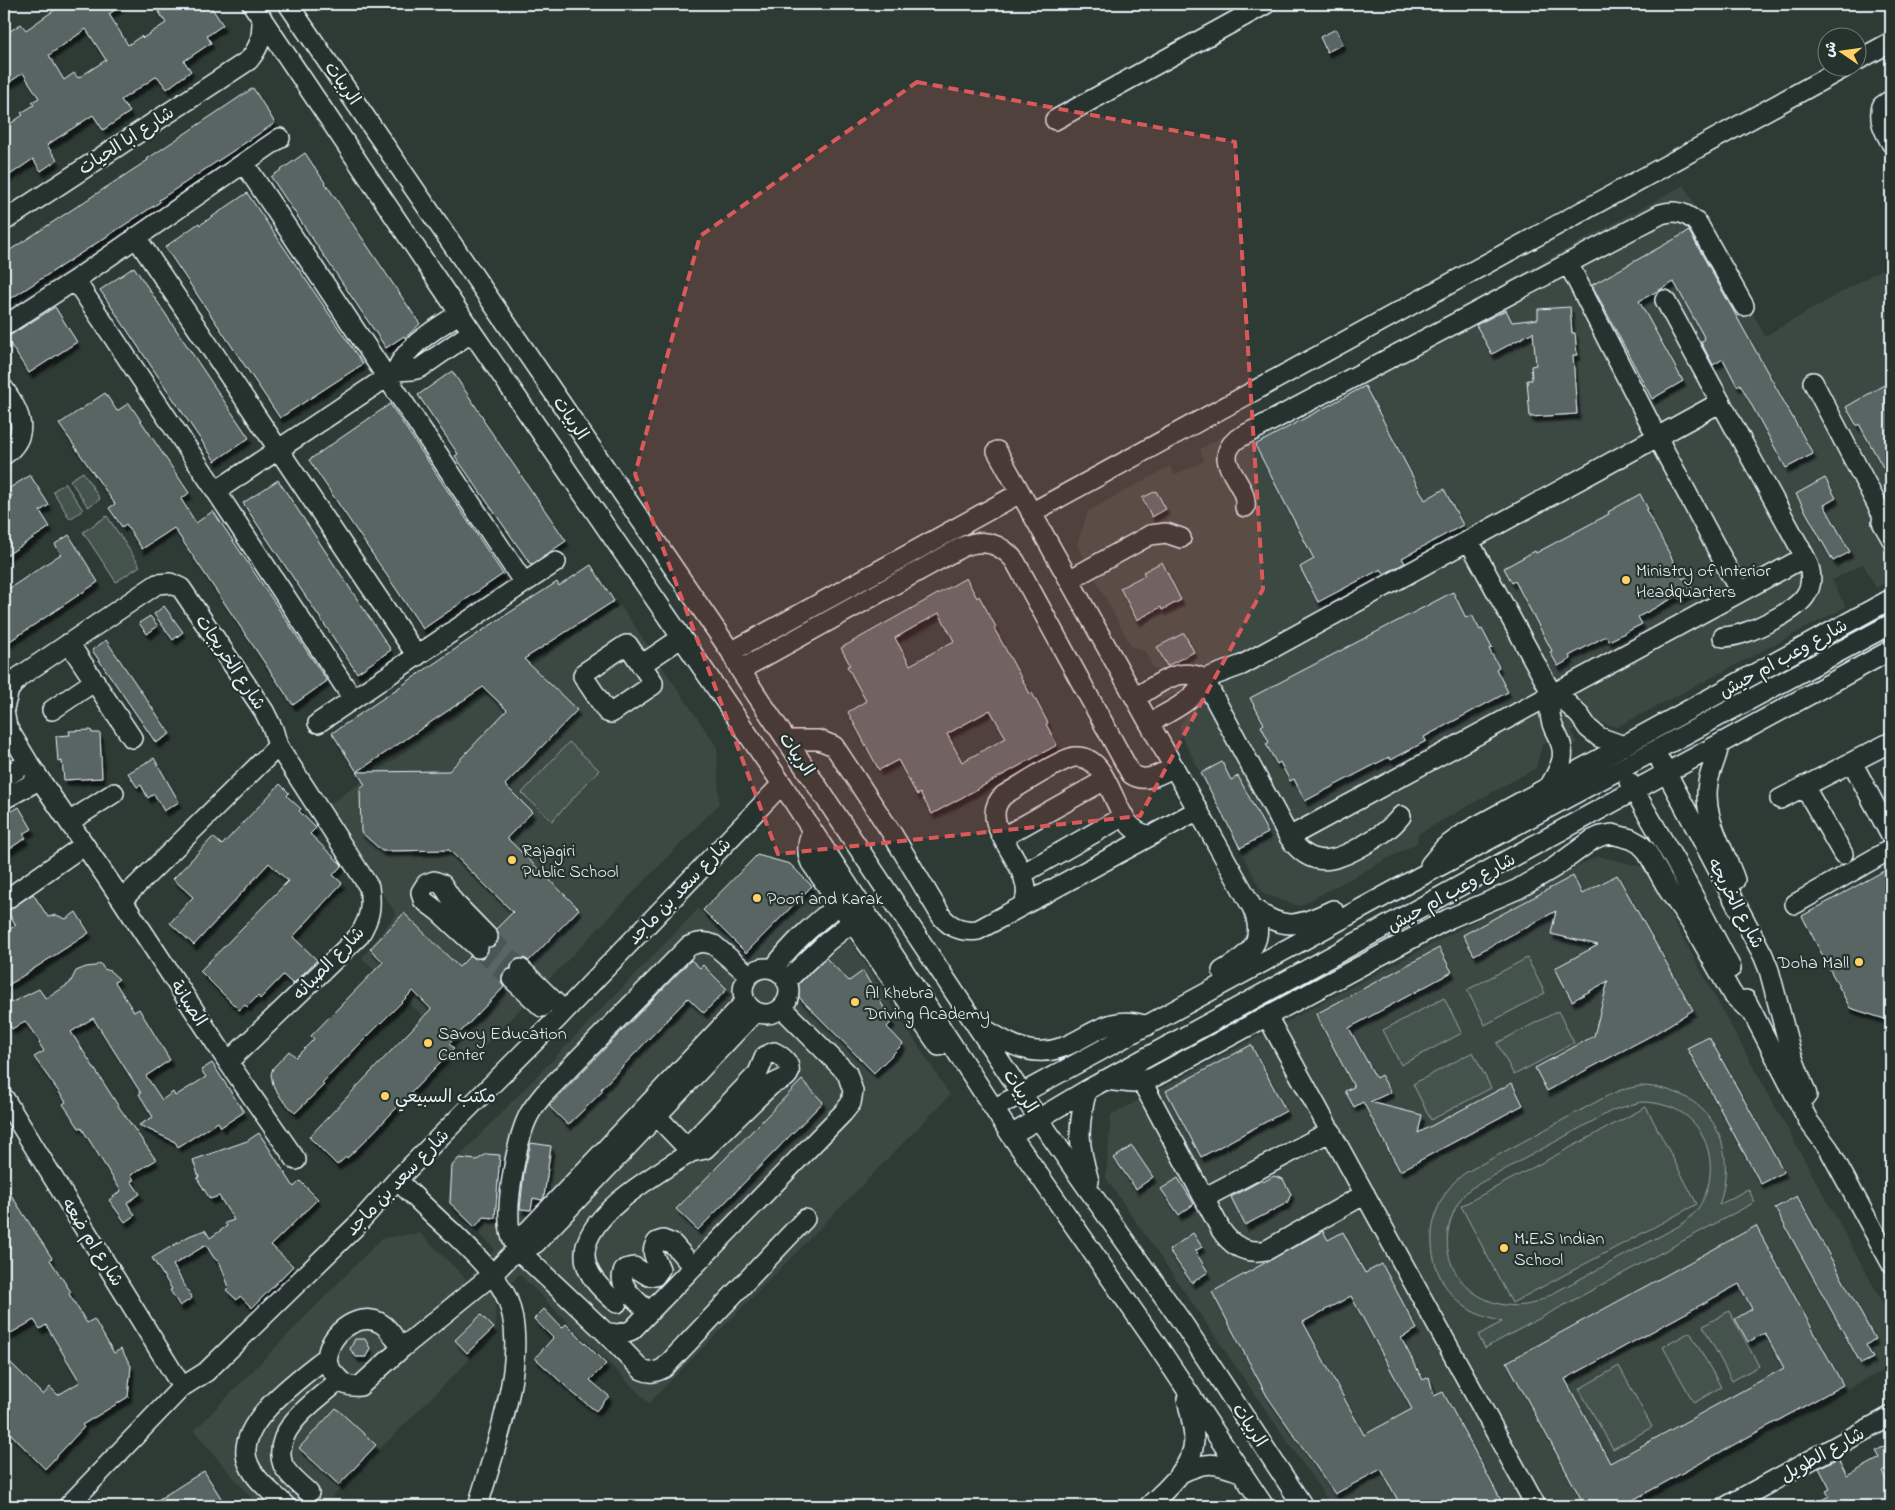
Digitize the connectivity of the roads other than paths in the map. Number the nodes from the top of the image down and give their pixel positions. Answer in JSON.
{"nodes":[{"id":1,"x":288,"y":4,"type":"edge"},
{"id":2,"x":1266,"y":4,"type":"edge"},
{"id":3,"x":257,"y":11,"type":"edge"},
{"id":4,"x":1891,"y":42,"type":"edge"},
{"id":5,"x":1868,"y":55,"type":"edge"},
{"id":6,"x":249,"y":60,"type":"junction"},
{"id":7,"x":292,"y":63,"type":"junction"},
{"id":8,"x":1826,"y":78,"type":"edge"},
{"id":9,"x":1891,"y":100,"type":"edge"},
{"id":10,"x":1055,"y":120,"type":"dead end"},
{"id":11,"x":280,"y":138,"type":"dead end"},
{"id":12,"x":1891,"y":143,"type":"edge"},
{"id":13,"x":244,"y":163,"type":"junction"},
{"id":14,"x":4,"y":221,"type":"edge"},
{"id":15,"x":136,"y":237,"type":"junction"},
{"id":16,"x":1568,"y":263,"type":"junction"},
{"id":17,"x":75,"y":280,"type":"junction"},
{"id":18,"x":1664,"y":300,"type":"dead end"},
{"id":19,"x":1744,"y":306,"type":"dead end"},
{"id":20,"x":460,"y":313,"type":"junction"},
{"id":21,"x":4,"y":326,"type":"edge"},
{"id":22,"x":472,"y":332,"type":"junction"},
{"id":23,"x":391,"y":374,"type":"junction"},
{"id":24,"x":1813,"y":382,"type":"dead end"},
{"id":25,"x":4,"y":389,"type":"edge"},
{"id":26,"x":1720,"y":402,"type":"junction"},
{"id":27,"x":1657,"y":437,"type":"junction"},
{"id":28,"x":279,"y":450,"type":"junction"},
{"id":29,"x":997,"y":452,"type":"dead end"},
{"id":30,"x":4,"y":456,"type":"edge"},
{"id":31,"x":216,"y":491,"type":"junction"},
{"id":32,"x":1020,"y":493,"type":"junction"},
{"id":33,"x":1245,"y":507,"type":"dead end"},
{"id":34,"x":1031,"y":513,"type":"junction"},
{"id":35,"x":1889,"y":525,"type":"edge"},
{"id":36,"x":1181,"y":538,"type":"dead end"},
{"id":37,"x":1469,"y":541,"type":"junction"},
{"id":38,"x":1805,"y":557,"type":"junction"},
{"id":39,"x":556,"y":562,"type":"dead end"},
{"id":40,"x":1069,"y":580,"type":"junction"},
{"id":41,"x":524,"y":583,"type":"junction"},
{"id":42,"x":1740,"y":592,"type":"junction"},
{"id":43,"x":1891,"y":599,"type":"edge"},
{"id":44,"x":1857,"y":618,"type":"junction"},
{"id":45,"x":1891,"y":624,"type":"edge"},
{"id":46,"x":1723,"y":637,"type":"dead end"},
{"id":47,"x":681,"y":638,"type":"junction"},
{"id":48,"x":70,"y":643,"type":"junction"},
{"id":49,"x":1844,"y":650,"type":"junction"},
{"id":50,"x":731,"y":652,"type":"junction"},
{"id":51,"x":1888,"y":654,"type":"edge"},
{"id":52,"x":417,"y":656,"type":"junction"},
{"id":53,"x":641,"y":665,"type":"dead end"},
{"id":54,"x":740,"y":670,"type":"junction"},
{"id":55,"x":1204,"y":679,"type":"junction"},
{"id":56,"x":95,"y":681,"type":"junction"},
{"id":57,"x":1552,"y":694,"type":"junction"},
{"id":58,"x":1135,"y":698,"type":"junction"},
{"id":59,"x":353,"y":699,"type":"junction"},
{"id":60,"x":4,"y":710,"type":"edge"},
{"id":61,"x":52,"y":710,"type":"dead end"},
{"id":62,"x":318,"y":723,"type":"dead end"},
{"id":63,"x":1149,"y":723,"type":"junction"},
{"id":64,"x":132,"y":738,"type":"dead end"},
{"id":65,"x":788,"y":740,"type":"junction"},
{"id":66,"x":1891,"y":742,"type":"edge"},
{"id":67,"x":1720,"y":745,"type":"junction"},
{"id":68,"x":278,"y":746,"type":"junction"},
{"id":69,"x":1624,"y":746,"type":"junction"},
{"id":70,"x":1655,"y":750,"type":"junction"},
{"id":71,"x":28,"y":762,"type":"junction"},
{"id":72,"x":1852,"y":762,"type":"junction"},
{"id":73,"x":1174,"y":768,"type":"junction"},
{"id":74,"x":1621,"y":768,"type":"junction"},
{"id":75,"x":1667,"y":773,"type":"junction"},
{"id":76,"x":4,"y":778,"type":"edge"},
{"id":77,"x":40,"y":780,"type":"junction"},
{"id":78,"x":1105,"y":780,"type":"junction"},
{"id":79,"x":782,"y":784,"type":"junction"},
{"id":80,"x":1804,"y":786,"type":"junction"},
{"id":81,"x":1549,"y":787,"type":"junction"},
{"id":82,"x":1634,"y":792,"type":"junction"},
{"id":83,"x":114,"y":793,"type":"dead end"},
{"id":84,"x":4,"y":799,"type":"edge"},
{"id":85,"x":1780,"y":799,"type":"dead end"},
{"id":86,"x":1198,"y":810,"type":"junction"},
{"id":87,"x":1124,"y":816,"type":"junction"},
{"id":88,"x":1401,"y":816,"type":"dead end"},
{"id":89,"x":69,"y":822,"type":"junction"},
{"id":90,"x":812,"y":831,"type":"junction"},
{"id":91,"x":1150,"y":835,"type":"junction"},
{"id":92,"x":1891,"y":836,"type":"edge"},
{"id":93,"x":1003,"y":837,"type":"junction"},
{"id":94,"x":1289,"y":837,"type":"junction"},
{"id":95,"x":84,"y":844,"type":"junction"},
{"id":96,"x":1891,"y":849,"type":"edge"},
{"id":97,"x":1843,"y":854,"type":"dead end"},
{"id":98,"x":1022,"y":874,"type":"junction"},
{"id":99,"x":1423,"y":875,"type":"junction"},
{"id":100,"x":4,"y":900,"type":"edge"},
{"id":101,"x":122,"y":900,"type":"junction"},
{"id":102,"x":839,"y":904,"type":"junction"},
{"id":103,"x":1024,"y":904,"type":"junction"},
{"id":104,"x":1368,"y":904,"type":"junction"},
{"id":105,"x":1795,"y":904,"type":"dead end"},
{"id":106,"x":1252,"y":907,"type":"junction"},
{"id":107,"x":1744,"y":920,"type":"junction"},
{"id":108,"x":852,"y":922,"type":"junction"},
{"id":109,"x":1302,"y":972,"type":"junction"},
{"id":110,"x":516,"y":974,"type":"tunnel mouth"},
{"id":111,"x":749,"y":975,"type":"junction"},
{"id":112,"x":780,"y":975,"type":"junction"},
{"id":113,"x":1313,"y":992,"type":"junction"},
{"id":114,"x":1199,"y":997,"type":"junction"},
{"id":115,"x":750,"y":1007,"type":"junction"},
{"id":116,"x":782,"y":1008,"type":"junction"},
{"id":117,"x":1751,"y":1012,"type":"junction"},
{"id":118,"x":560,"y":1015,"type":"junction"},
{"id":119,"x":1267,"y":1016,"type":"junction"},
{"id":120,"x":977,"y":1025,"type":"junction"},
{"id":121,"x":1147,"y":1026,"type":"junction"},
{"id":122,"x":228,"y":1062,"type":"junction"},
{"id":123,"x":1104,"y":1080,"type":"junction"},
{"id":124,"x":1142,"y":1082,"type":"junction"},
{"id":125,"x":1087,"y":1090,"type":"junction"},
{"id":126,"x":1022,"y":1093,"type":"junction"},
{"id":127,"x":4,"y":1098,"type":"edge"},
{"id":128,"x":994,"y":1108,"type":"junction"},
{"id":129,"x":651,"y":1111,"type":"junction"},
{"id":130,"x":1038,"y":1118,"type":"junction"},
{"id":131,"x":1331,"y":1131,"type":"junction"},
{"id":132,"x":1011,"y":1134,"type":"junction"},
{"id":133,"x":1829,"y":1149,"type":"junction"},
{"id":134,"x":691,"y":1152,"type":"junction"},
{"id":135,"x":296,"y":1160,"type":"dead end"},
{"id":136,"x":397,"y":1180,"type":"junction"},
{"id":137,"x":1365,"y":1194,"type":"junction"},
{"id":138,"x":1093,"y":1197,"type":"junction"},
{"id":139,"x":1204,"y":1198,"type":"junction"},
{"id":140,"x":805,"y":1219,"type":"dead end"},
{"id":141,"x":517,"y":1249,"type":"junction"},
{"id":142,"x":1891,"y":1263,"type":"edge"},
{"id":143,"x":693,"y":1267,"type":"junction"},
{"id":144,"x":492,"y":1275,"type":"junction"},
{"id":145,"x":617,"y":1303,"type":"dead end"},
{"id":146,"x":649,"y":1312,"type":"junction"},
{"id":147,"x":605,"y":1332,"type":"junction"},
{"id":148,"x":402,"y":1348,"type":"junction"},
{"id":149,"x":328,"y":1356,"type":"junction"},
{"id":150,"x":340,"y":1380,"type":"junction"},
{"id":151,"x":182,"y":1387,"type":"junction"},
{"id":152,"x":1185,"y":1389,"type":"junction"},
{"id":153,"x":1891,"y":1416,"type":"edge"},
{"id":154,"x":1240,"y":1472,"type":"junction"},
{"id":155,"x":1179,"y":1474,"type":"junction"},
{"id":156,"x":309,"y":1493,"type":"dead end"},
{"id":157,"x":285,"y":1505,"type":"edge"},
{"id":158,"x":68,"y":1506,"type":"edge"},
{"id":159,"x":478,"y":1506,"type":"edge"},
{"id":160,"x":1149,"y":1506,"type":"edge"},
{"id":161,"x":1264,"y":1506,"type":"edge"},
{"id":162,"x":1303,"y":1506,"type":"edge"},
{"id":163,"x":1536,"y":1506,"type":"edge"},
{"id":164,"x":1727,"y":1506,"type":"edge"}],
"edges":[{"from":1,"to":50,"type":"street","name":"الربيات"},
{"from":2,"to":10,"type":"street"},
{"from":3,"to":6,"type":"street","name":"شارع ابا الحيات"},
{"from":3,"to":7,"type":"street","name":"الربيات"},
{"from":4,"to":5,"type":"street"},
{"from":6,"to":7,"type":"street"},
{"from":6,"to":14,"type":"street","name":"شارع ابا الحيات"},
{"from":7,"to":20,"type":"street","name":"الربيات"},
{"from":8,"to":34,"type":"street"},
{"from":9,"to":12,"type":"street"},
{"from":11,"to":13,"type":"street"},
{"from":13,"to":15,"type":"street"},
{"from":13,"to":23,"type":"street"},
{"from":15,"to":17,"type":"street"},
{"from":15,"to":28,"type":"street"},
{"from":16,"to":19,"type":"street"},
{"from":16,"to":27,"type":"street"},
{"from":16,"to":33,"type":"street"},
{"from":17,"to":21,"type":"street"},
{"from":17,"to":31,"type":"street"},
{"from":18,"to":26,"type":"street"},
{"from":20,"to":22,"type":"street","name":"الربيات"},
{"from":20,"to":23,"type":"street"},
{"from":22,"to":23,"type":"street"},
{"from":22,"to":47,"type":"street","name":"الربيات"},
{"from":23,"to":28,"type":"street"},
{"from":23,"to":41,"type":"street"},
{"from":24,"to":35,"type":"street"},
{"from":25,"to":30,"type":"street"},
{"from":26,"to":27,"type":"street"},
{"from":26,"to":38,"type":"street"},
{"from":27,"to":37,"type":"street"},
{"from":27,"to":42,"type":"street"},
{"from":28,"to":31,"type":"street"},
{"from":28,"to":52,"type":"street"},
{"from":29,"to":32,"type":"street"},
{"from":31,"to":59,"type":"street"},
{"from":32,"to":34,"type":"street"},
{"from":32,"to":50,"type":"street"},
{"from":34,"to":40,"type":"street"},
{"from":36,"to":40,"type":"street"},
{"from":37,"to":55,"type":"street"},
{"from":37,"to":57,"type":"street"},
{"from":38,"to":42,"type":"street"},
{"from":38,"to":46,"type":"street"},
{"from":39,"to":41,"type":"street"},
{"from":40,"to":58,"type":"street"},
{"from":41,"to":52,"type":"street"},
{"from":42,"to":57,"type":"street"},
{"from":43,"to":44,"type":"street","name":"شارع وعب ام حيش"},
{"from":44,"to":49,"type":"street"},
{"from":44,"to":69,"type":"street","name":"شارع وعب ام حيش"},
{"from":45,"to":49,"type":"street","name":"شارع وعب ام حيش"},
{"from":47,"to":53,"type":"street"},
{"from":47,"to":79,"type":"street","name":"الربيات"},
{"from":48,"to":56,"type":"street"},
{"from":48,"to":60,"type":"street","name":"شارع الخريجات"},
{"from":48,"to":68,"type":"street","name":"شارع الخريجات"},
{"from":49,"to":70,"type":"street","name":"شارع وعب ام حيش"},
{"from":50,"to":54,"type":"street","name":"الربيات"},
{"from":51,"to":67,"type":"street","name":"شارع وعب ام حيش"},
{"from":52,"to":59,"type":"street"},
{"from":54,"to":65,"type":"street","name":"الربيات"},
{"from":54,"to":73,"type":"street"},
{"from":55,"to":58,"type":"street"},
{"from":55,"to":63,"type":"street"},
{"from":55,"to":94,"type":"street"},
{"from":56,"to":61,"type":"street"},
{"from":56,"to":64,"type":"street"},
{"from":57,"to":69,"type":"street"},
{"from":57,"to":81,"type":"street"},
{"from":57,"to":94,"type":"street"},
{"from":58,"to":63,"type":"street"},
{"from":59,"to":62,"type":"street"},
{"from":60,"to":71,"type":"street","name":"الصبانة"},
{"from":63,"to":73,"type":"street"},
{"from":65,"to":103,"type":"street"},
{"from":65,"to":120,"type":"street","name":"الربيات"},
{"from":66,"to":72,"type":"street"},
{"from":67,"to":75,"type":"street","name":"شارع وعب ام حيش"},
{"from":67,"to":107,"type":"street"},
{"from":68,"to":101,"type":"street"},
{"from":68,"to":122,"type":"street","name":"شارع الصبانه"},
{"from":69,"to":81,"type":"street","name":"شارع وعب ام حيش"},
{"from":70,"to":74,"type":"street","name":"شارع وعب ام حيش"},
{"from":70,"to":75,"type":"street","name":"شارع الخريجه"},
{"from":71,"to":76,"type":"street"},
{"from":71,"to":77,"type":"street","name":"الصبانة"},
{"from":72,"to":80,"type":"street"},
{"from":72,"to":92,"type":"street"},
{"from":73,"to":86,"type":"street"},
{"from":74,"to":82,"type":"street","name":"شارع الخريجه"},
{"from":74,"to":99,"type":"street","name":"شارع وعب ام حيش"},
{"from":75,"to":82,"type":"street","name":"شارع وعب ام حيش"},
{"from":75,"to":107,"type":"street","name":"شارع الخريجه"},
{"from":77,"to":84,"type":"street"},
{"from":77,"to":89,"type":"street","name":"الصبانة"},
{"from":78,"to":87,"type":"street"},
{"from":78,"to":93,"type":"street"},
{"from":78,"to":93,"type":"street"},
{"from":79,"to":90,"type":"street","name":"الربيات"},
{"from":79,"to":118,"type":"street","name":"شارع سعد بن ماجد"},
{"from":80,"to":85,"type":"street"},
{"from":80,"to":97,"type":"street"},
{"from":81,"to":99,"type":"street","name":"شارع وعب ام حيش"},
{"from":82,"to":109,"type":"street","name":"شارع وعب ام حيش"},
{"from":82,"to":117,"type":"street","name":"شارع الخريجه"},
{"from":83,"to":89,"type":"street"},
{"from":86,"to":91,"type":"street"},
{"from":86,"to":106,"type":"street"},
{"from":87,"to":91,"type":"street"},
{"from":87,"to":98,"type":"street"},
{"from":88,"to":94,"type":"street"},
{"from":89,"to":95,"type":"street","name":"الصبانة"},
{"from":90,"to":102,"type":"street"},
{"from":90,"to":128,"type":"street","name":"الربيات"},
{"from":91,"to":103,"type":"street"},
{"from":93,"to":98,"type":"street"},
{"from":95,"to":100,"type":"street"},
{"from":95,"to":101,"type":"street","name":"الصبانة"},
{"from":96,"to":105,"type":"street"},
{"from":98,"to":103,"type":"street"},
{"from":99,"to":104,"type":"street","name":"شارع وعب ام حيش"},
{"from":101,"to":122,"type":"street","name":"الصبانة"},
{"from":102,"to":108,"type":"street"},
{"from":102,"to":112,"type":"street"},
{"from":104,"to":106,"type":"street"},
{"from":104,"to":114,"type":"street","name":"شارع وعب ام حيش"},
{"from":106,"to":114,"type":"street"},
{"from":107,"to":133,"type":"street","name":"شارع الخريجه"},
{"from":108,"to":112,"type":"street"},
{"from":108,"to":128,"type":"street"},
{"from":109,"to":113,"type":"street"},
{"from":109,"to":123,"type":"street","name":"شارع وعب ام حيش"},
{"from":110,"to":118,"type":"street"},
{"from":111,"to":112,"type":"street"},
{"from":111,"to":115,"type":"street"},
{"from":111,"to":141,"type":"street"},
{"from":112,"to":116,"type":"street"},
{"from":113,"to":117,"type":"street"},
{"from":113,"to":119,"type":"street"},
{"from":114,"to":121,"type":"street","name":"شارع وعب ام حيش"},
{"from":115,"to":116,"type":"street"},
{"from":115,"to":129,"type":"street"},
{"from":116,"to":143,"type":"street"},
{"from":117,"to":133,"type":"street","name":"شارع الخريجه"},
{"from":118,"to":136,"type":"street","name":"شارع سعد بن ماجد"},
{"from":119,"to":124,"type":"street"},
{"from":119,"to":131,"type":"street"},
{"from":120,"to":121,"type":"street"},
{"from":120,"to":126,"type":"street","name":"الربيات"},
{"from":121,"to":126,"type":"street","name":"شارع وعب ام حيش"},
{"from":122,"to":135,"type":"street","name":"الصبانة"},
{"from":123,"to":124,"type":"street"},
{"from":123,"to":125,"type":"street","name":"شارع وعب ام حيش"},
{"from":124,"to":139,"type":"street"},
{"from":125,"to":130,"type":"street","name":"شارع وعب ام حيش"},
{"from":125,"to":138,"type":"street"},
{"from":126,"to":128,"type":"street","name":"شارع وعب ام حيش"},
{"from":126,"to":130,"type":"street","name":"الربيات"},
{"from":127,"to":151,"type":"street","name":"شارع ام ضعه"},
{"from":128,"to":132,"type":"street","name":"الربيات"},
{"from":129,"to":134,"type":"street"},
{"from":129,"to":141,"type":"street"},
{"from":130,"to":132,"type":"street","name":"شارع وعب ام حيش"},
{"from":130,"to":138,"type":"street","name":"الربيات"},
{"from":131,"to":137,"type":"street"},
{"from":131,"to":139,"type":"street"},
{"from":132,"to":152,"type":"street","name":"الربيات"},
{"from":133,"to":142,"type":"street","name":"شارع الخريجه"},
{"from":134,"to":134,"type":"street"},
{"from":134,"to":145,"type":"street"},
{"from":136,"to":144,"type":"street"},
{"from":136,"to":151,"type":"street","name":"شارع سعد بن ماجد"},
{"from":137,"to":139,"type":"street"},
{"from":137,"to":163,"type":"street"},
{"from":138,"to":162,"type":"street","name":"الربيات"},
{"from":140,"to":147,"type":"street"},
{"from":141,"to":144,"type":"street"},
{"from":141,"to":147,"type":"street"},
{"from":143,"to":146,"type":"street"},
{"from":143,"to":146,"type":"street"},
{"from":144,"to":148,"type":"street"},
{"from":144,"to":159,"type":"street"},
{"from":146,"to":147,"type":"street"},
{"from":148,"to":149,"type":"street"},
{"from":148,"to":150,"type":"street"},
{"from":149,"to":150,"type":"street"},
{"from":149,"to":157,"type":"street"},
{"from":150,"to":156,"type":"street"},
{"from":151,"to":158,"type":"street","name":"شارع سعد بن ماجد"},
{"from":152,"to":154,"type":"street","name":"الربيات"},
{"from":152,"to":155,"type":"street"},
{"from":153,"to":164,"type":"street","name":"شارع الطويل"},
{"from":154,"to":155,"type":"street"},
{"from":154,"to":161,"type":"street","name":"الربيات"},
{"from":155,"to":160,"type":"street"}]}
